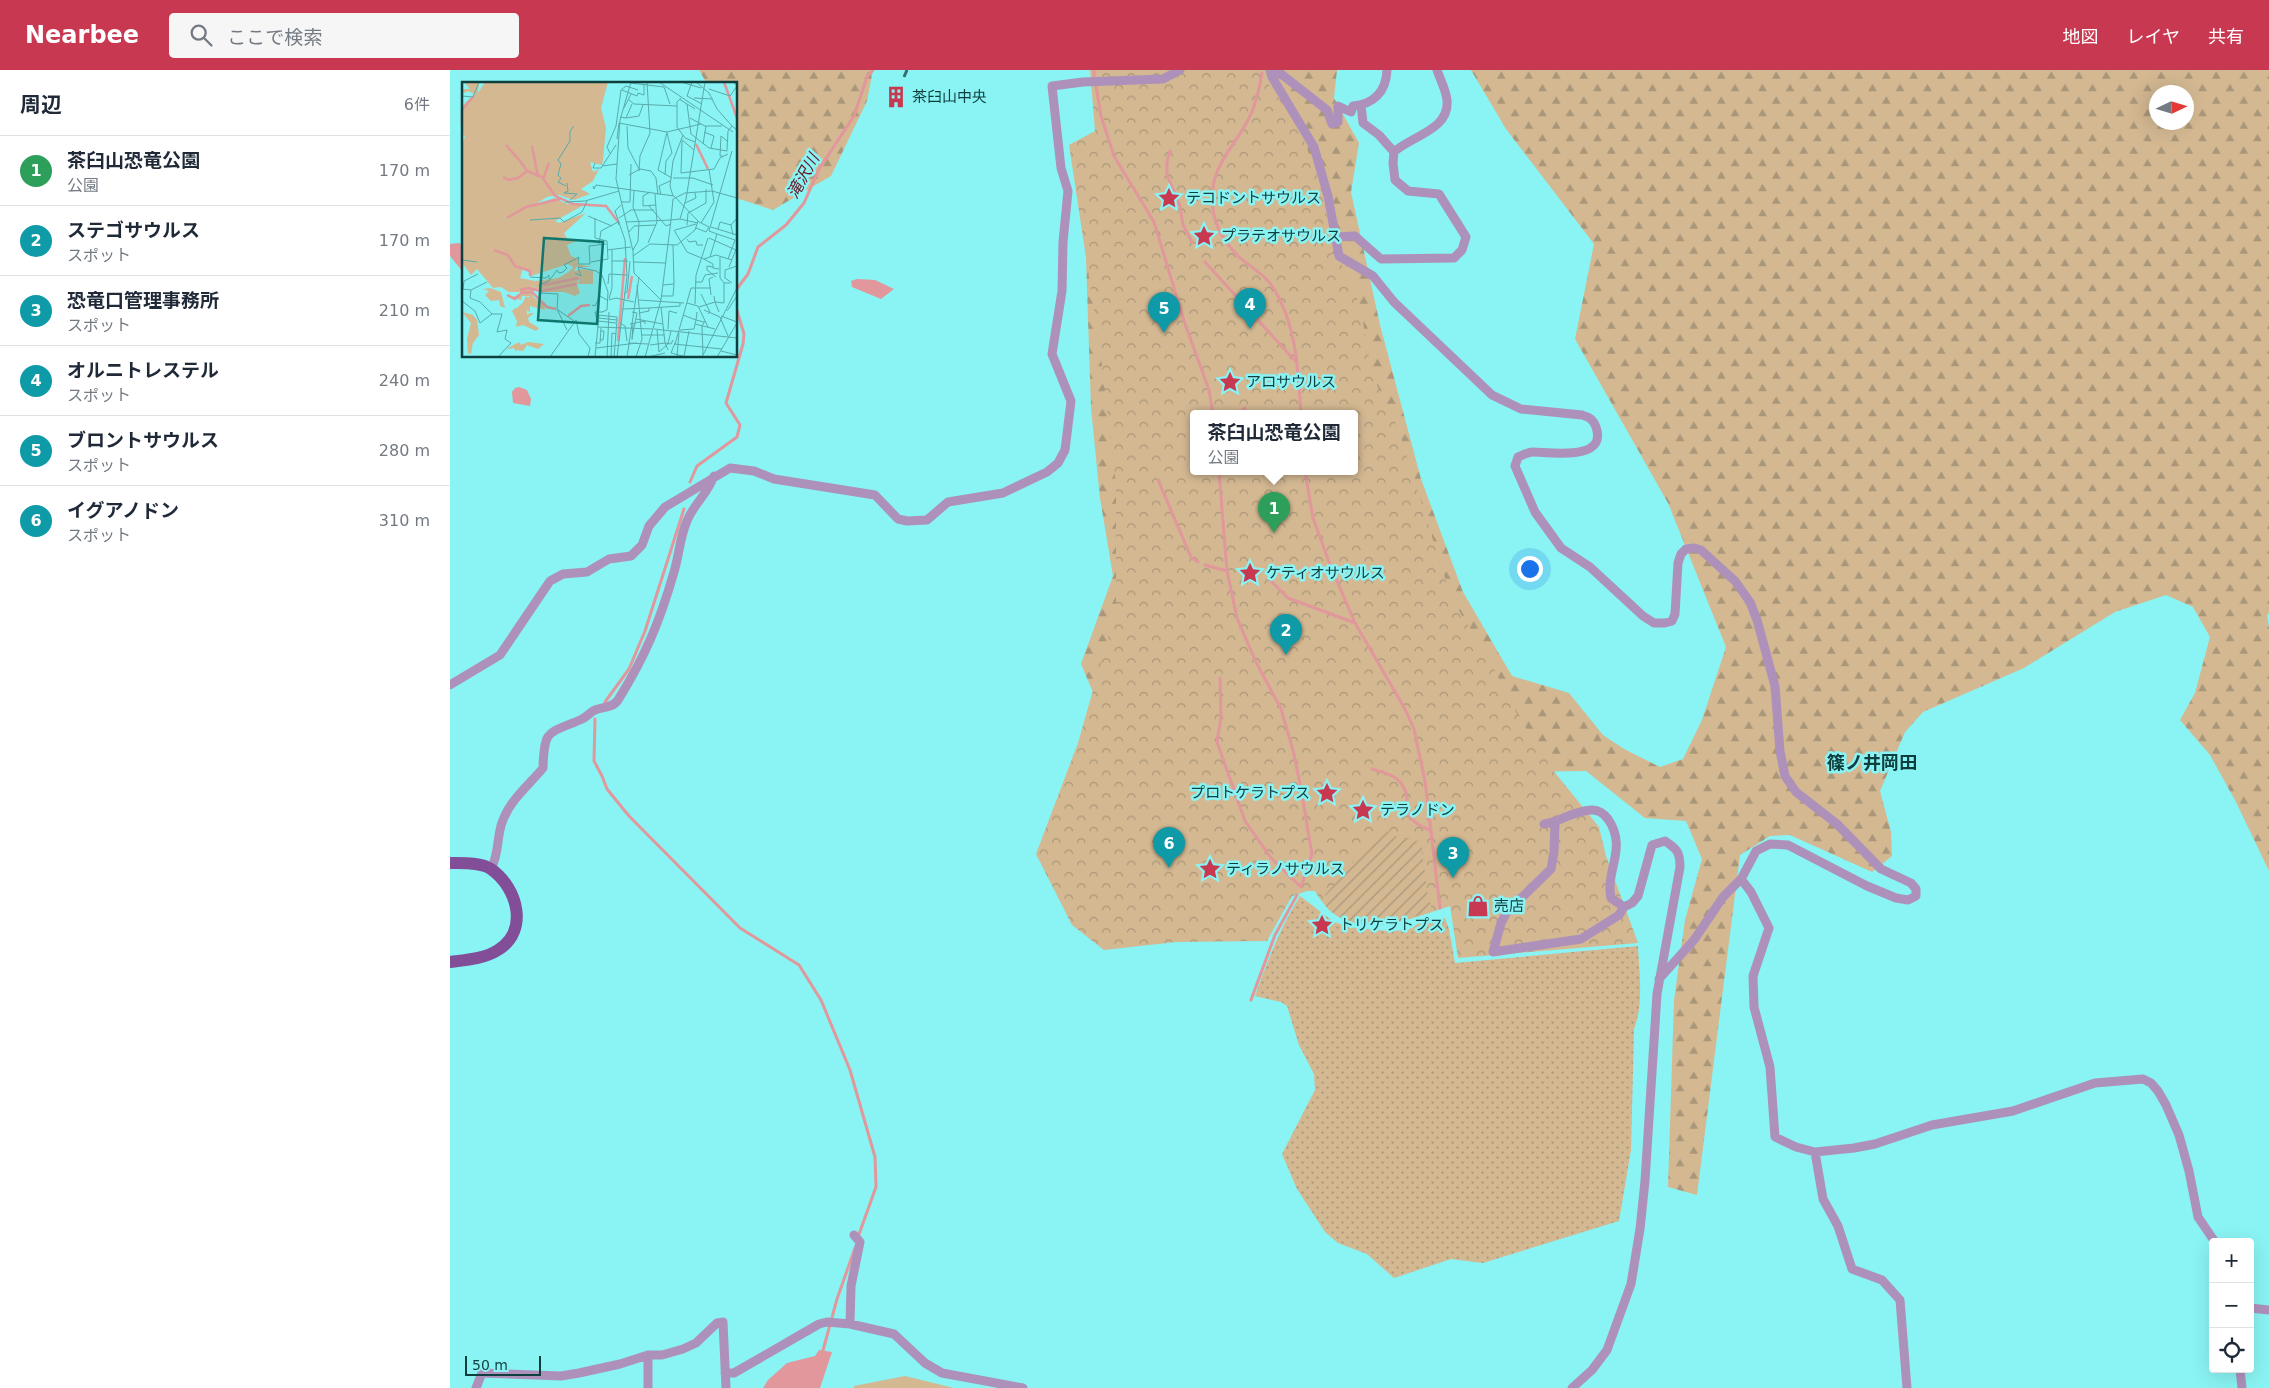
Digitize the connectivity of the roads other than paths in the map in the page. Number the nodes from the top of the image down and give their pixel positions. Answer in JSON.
{"nodes":[{"id":1,"x":1180,"y":70,"type":"edge"},
{"id":2,"x":1270,"y":70,"type":"edge"},
{"id":3,"x":1276,"y":70,"type":"edge"},
{"id":4,"x":1387,"y":70,"type":"edge"},
{"id":5,"x":1437,"y":70,"type":"edge"},
{"id":6,"x":1361,"y":105,"type":"junction"},
{"id":7,"x":1394,"y":152,"type":"junction"},
{"id":8,"x":1335,"y":237,"type":"junction"},
{"id":9,"x":714,"y":476,"type":"junction"},
{"id":10,"x":450,"y":685,"type":"edge"},
{"id":11,"x":1555,"y":823,"type":"junction"},
{"id":12,"x":1544,"y":824,"type":"dead end"},
{"id":13,"x":450,"y":863,"type":"edge"},
{"id":14,"x":491,"y":869,"type":"junction"},
{"id":15,"x":1741,"y":878,"type":"junction"},
{"id":16,"x":1624,"y":907,"type":"junction"},
{"id":17,"x":450,"y":962,"type":"edge"},
{"id":18,"x":1660,"y":979,"type":"junction"},
{"id":19,"x":1815,"y":1152,"type":"junction"},
{"id":20,"x":857,"y":1238,"type":"dead end"},
{"id":21,"x":2212,"y":1238,"type":"edge"},
{"id":22,"x":2254,"y":1308,"type":"edge"},
{"id":23,"x":2269,"y":1310,"type":"edge"},
{"id":24,"x":850,"y":1324,"type":"junction"},
{"id":25,"x":648,"y":1355,"type":"junction"},
{"id":26,"x":725,"y":1373,"type":"junction"},
{"id":27,"x":2240,"y":1373,"type":"edge"},
{"id":28,"x":476,"y":1388,"type":"edge"},
{"id":29,"x":648,"y":1388,"type":"edge"},
{"id":30,"x":726,"y":1388,"type":"edge"},
{"id":31,"x":1023,"y":1388,"type":"edge"},
{"id":32,"x":1572,"y":1388,"type":"edge"},
{"id":33,"x":1907,"y":1388,"type":"edge"},
{"id":34,"x":2242,"y":1388,"type":"edge"}],
"edges":[{"from":1,"to":9,"type":"street"},
{"from":2,"to":8,"type":"street"},
{"from":3,"to":6,"type":"street"},
{"from":4,"to":6,"type":"street"},
{"from":5,"to":7,"type":"street"},
{"from":6,"to":7,"type":"street"},
{"from":7,"to":8,"type":"street"},
{"from":8,"to":15,"type":"street"},
{"from":9,"to":10,"type":"street"},
{"from":9,"to":14,"type":"street"},
{"from":11,"to":12,"type":"street"},
{"from":11,"to":16,"type":"street"},
{"from":11,"to":16,"type":"street"},
{"from":13,"to":14,"type":"main road"},
{"from":14,"to":17,"type":"main road"},
{"from":15,"to":18,"type":"street"},
{"from":15,"to":19,"type":"street"},
{"from":16,"to":18,"type":"street"},
{"from":18,"to":32,"type":"street"},
{"from":19,"to":21,"type":"street"},
{"from":19,"to":33,"type":"street"},
{"from":20,"to":24,"type":"street"},
{"from":22,"to":23,"type":"street"},
{"from":24,"to":26,"type":"street"},
{"from":24,"to":31,"type":"street"},
{"from":25,"to":26,"type":"street"},
{"from":25,"to":28,"type":"street"},
{"from":25,"to":29,"type":"street"},
{"from":26,"to":30,"type":"street"},
{"from":27,"to":34,"type":"street"}]}
